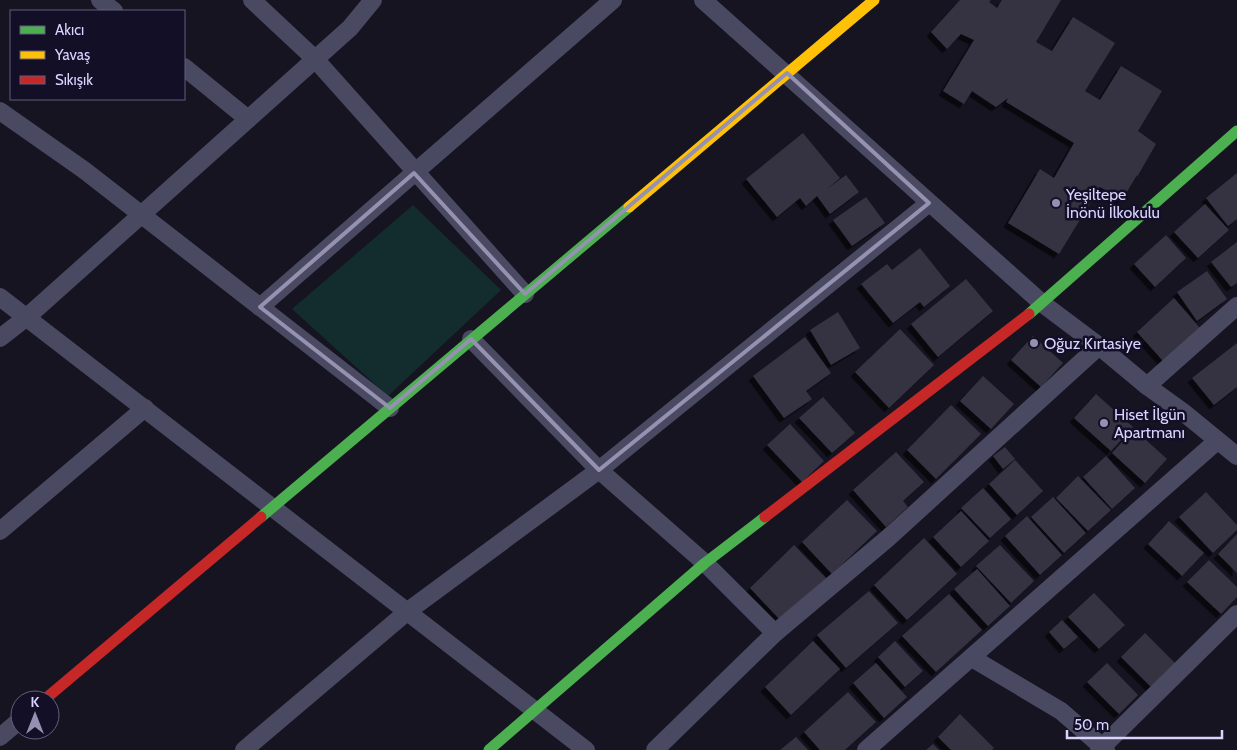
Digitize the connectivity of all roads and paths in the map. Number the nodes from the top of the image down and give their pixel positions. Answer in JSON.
{"nodes":[{"id":1,"x":100,"y":0,"type":"edge"},
{"id":2,"x":252,"y":0,"type":"edge"},
{"id":3,"x":373,"y":0,"type":"edge"},
{"id":4,"x":613,"y":0,"type":"edge"},
{"id":5,"x":703,"y":0,"type":"edge"},
{"id":6,"x":874,"y":0,"type":"edge"},
{"id":7,"x":113,"y":10,"type":"edge"},
{"id":8,"x":315,"y":60,"type":"junction"},
{"id":9,"x":185,"y":69,"type":"edge"},
{"id":10,"x":787,"y":73,"type":"junction"},
{"id":11,"x":0,"y":111,"type":"edge"},
{"id":12,"x":248,"y":119,"type":"junction"},
{"id":13,"x":1237,"y":130,"type":"edge"},
{"id":14,"x":414,"y":173,"type":"junction"},
{"id":15,"x":929,"y":203,"type":"junction"},
{"id":16,"x":140,"y":215,"type":"junction"},
{"id":17,"x":525,"y":294,"type":"junction"},
{"id":18,"x":0,"y":297,"type":"edge"},
{"id":19,"x":1043,"y":304,"type":"junction"},
{"id":20,"x":1237,"y":306,"type":"edge"},
{"id":21,"x":260,"y":307,"type":"junction"},
{"id":22,"x":27,"y":317,"type":"junction"},
{"id":23,"x":0,"y":338,"type":"edge"},
{"id":24,"x":471,"y":339,"type":"junction"},
{"id":25,"x":1099,"y":346,"type":"junction"},
{"id":26,"x":1147,"y":386,"type":"junction"},
{"id":27,"x":145,"y":408,"type":"junction"},
{"id":28,"x":390,"y":408,"type":"junction"},
{"id":29,"x":1218,"y":441,"type":"junction"},
{"id":30,"x":1237,"y":456,"type":"edge"},
{"id":31,"x":599,"y":470,"type":"junction"},
{"id":32,"x":273,"y":507,"type":"junction"},
{"id":33,"x":0,"y":531,"type":"edge"},
{"id":34,"x":705,"y":563,"type":"junction"},
{"id":35,"x":408,"y":611,"type":"junction"},
{"id":36,"x":1237,"y":614,"type":"edge"},
{"id":37,"x":775,"y":633,"type":"junction"},
{"id":38,"x":972,"y":658,"type":"junction"},
{"id":39,"x":56,"y":690,"type":"edge"},
{"id":40,"x":535,"y":710,"type":"junction"},
{"id":41,"x":10,"y":728,"type":"edge"},
{"id":42,"x":0,"y":737,"type":"edge"},
{"id":43,"x":1102,"y":749,"type":"edge"},
{"id":44,"x":244,"y":750,"type":"edge"},
{"id":45,"x":489,"y":750,"type":"edge"},
{"id":46,"x":586,"y":750,"type":"edge"},
{"id":47,"x":655,"y":750,"type":"edge"},
{"id":48,"x":866,"y":750,"type":"edge"}],
"edges":[{"from":1,"to":7,"type":"street"},
{"from":2,"to":8,"type":"street"},
{"from":3,"to":8,"type":"street"},
{"from":4,"to":14,"type":"street"},
{"from":5,"to":10,"type":"street"},
{"from":6,"to":10,"type":"street"},
{"from":8,"to":12,"type":"street"},
{"from":8,"to":14,"type":"street"},
{"from":9,"to":12,"type":"street"},
{"from":10,"to":15,"type":"street"},
{"from":10,"to":17,"type":"street"},
{"from":11,"to":16,"type":"street"},
{"from":12,"to":16,"type":"street"},
{"from":13,"to":19,"type":"street"},
{"from":14,"to":17,"type":"street"},
{"from":14,"to":21,"type":"street"},
{"from":15,"to":19,"type":"street"},
{"from":15,"to":31,"type":"street"},
{"from":16,"to":21,"type":"street"},
{"from":16,"to":22,"type":"street"},
{"from":17,"to":24,"type":"street"},
{"from":18,"to":22,"type":"street"},
{"from":19,"to":25,"type":"street"},
{"from":19,"to":34,"type":"street"},
{"from":20,"to":26,"type":"street"},
{"from":21,"to":28,"type":"street"},
{"from":22,"to":23,"type":"street"},
{"from":22,"to":27,"type":"street"},
{"from":24,"to":28,"type":"street"},
{"from":24,"to":31,"type":"street"},
{"from":25,"to":26,"type":"street"},
{"from":25,"to":37,"type":"street"},
{"from":26,"to":29,"type":"street"},
{"from":27,"to":32,"type":"street"},
{"from":27,"to":33,"type":"street"},
{"from":28,"to":32,"type":"street"},
{"from":29,"to":30,"type":"street"},
{"from":29,"to":38,"type":"street"},
{"from":31,"to":34,"type":"street"},
{"from":31,"to":35,"type":"street"},
{"from":32,"to":35,"type":"street"},
{"from":32,"to":39,"type":"street"},
{"from":34,"to":37,"type":"street"},
{"from":34,"to":40,"type":"street"},
{"from":35,"to":40,"type":"street"},
{"from":35,"to":44,"type":"street"},
{"from":36,"to":43,"type":"street"},
{"from":37,"to":47,"type":"street"},
{"from":38,"to":43,"type":"street"},
{"from":38,"to":48,"type":"street"},
{"from":40,"to":45,"type":"street"},
{"from":40,"to":46,"type":"street"},
{"from":41,"to":42,"type":"street"}]}
